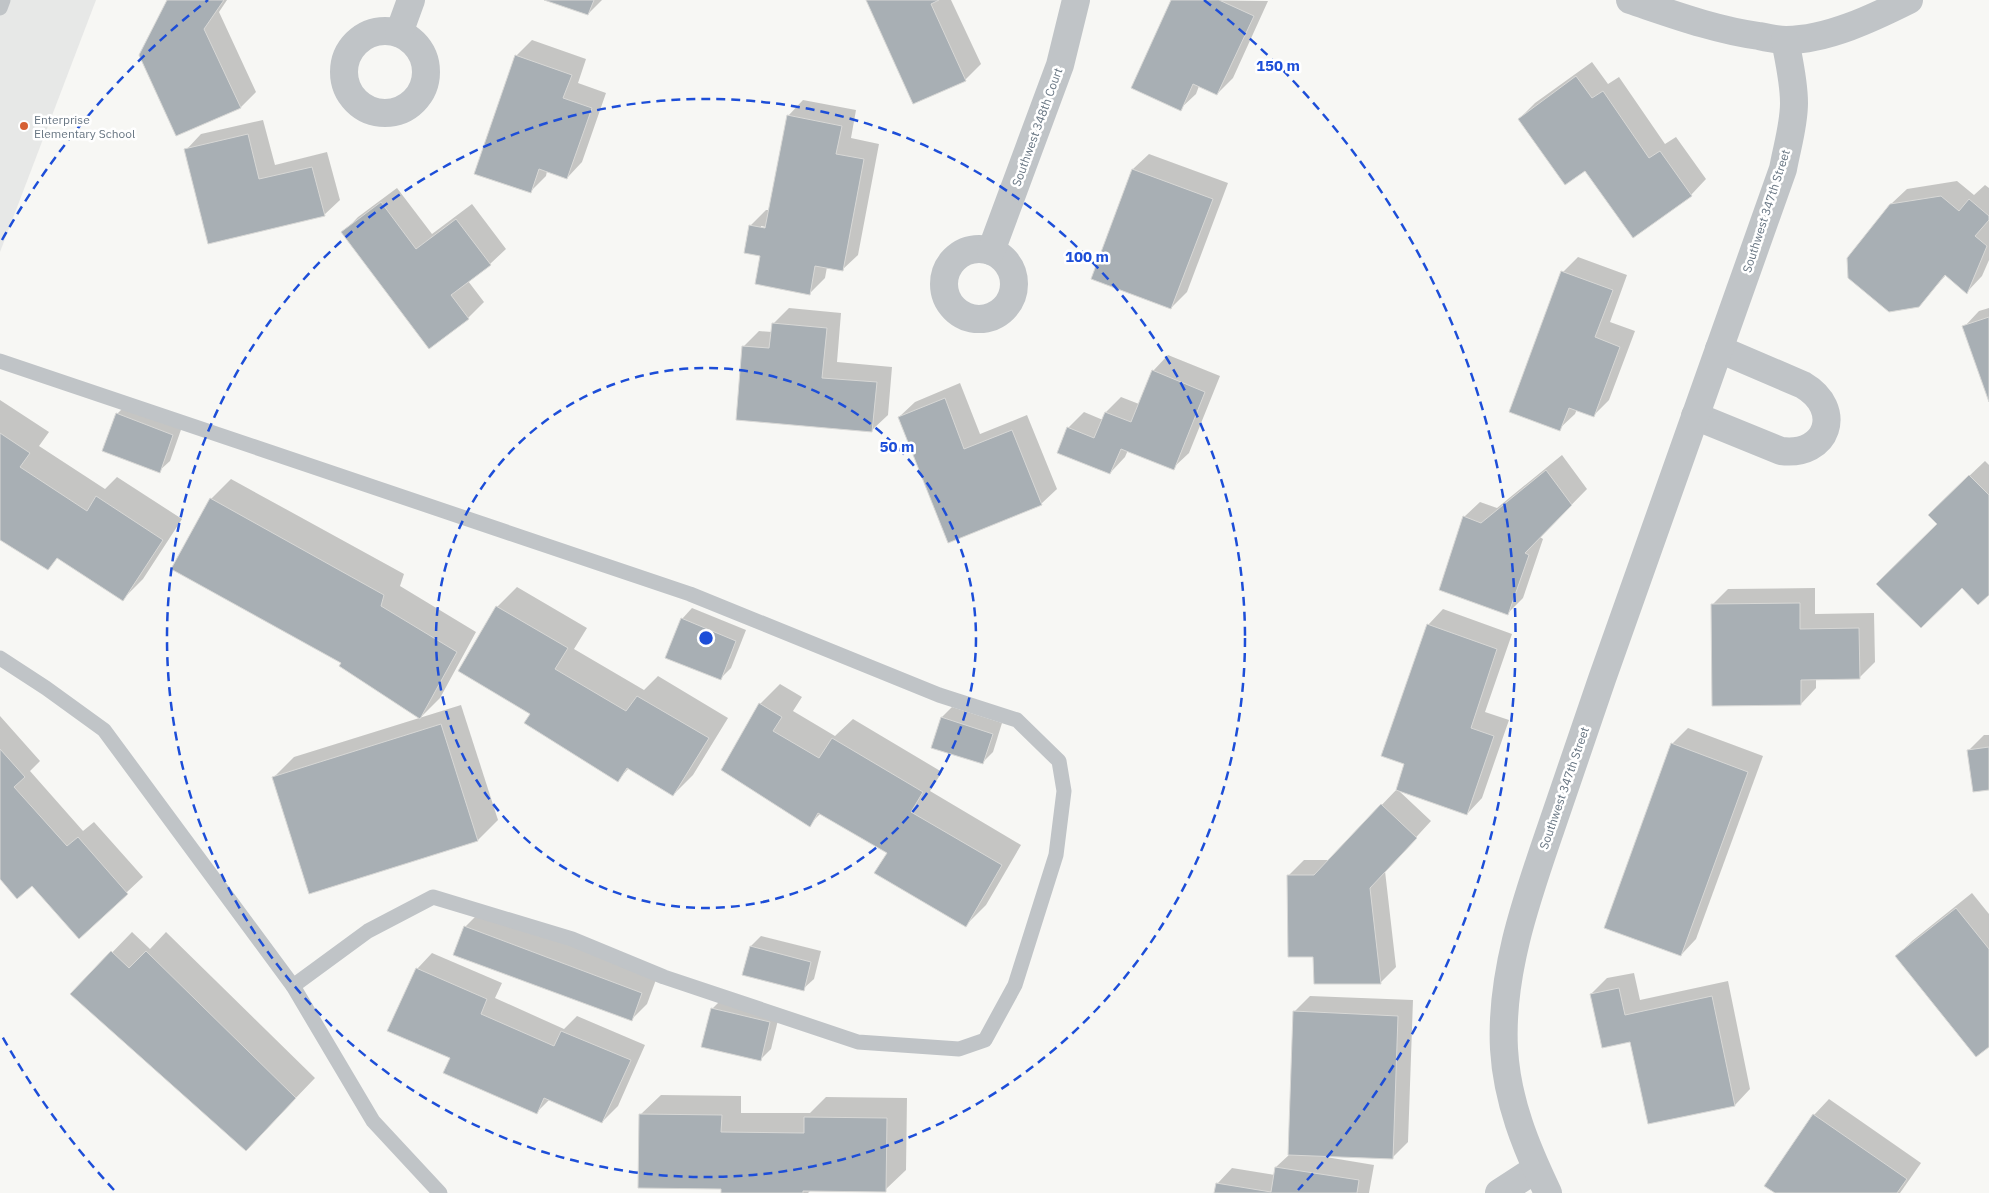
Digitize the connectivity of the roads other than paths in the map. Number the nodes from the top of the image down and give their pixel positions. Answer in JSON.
{"nodes":[{"id":1,"x":3,"y":0,"type":"edge"},
{"id":2,"x":411,"y":0,"type":"edge"},
{"id":3,"x":1076,"y":0,"type":"edge"},
{"id":4,"x":1630,"y":0,"type":"edge"},
{"id":5,"x":1909,"y":0,"type":"edge"},
{"id":6,"x":0,"y":8,"type":"edge"},
{"id":7,"x":399,"y":33,"type":"dead end"},
{"id":8,"x":1785,"y":40,"type":"junction"},
{"id":9,"x":991,"y":251,"type":"dead end"},
{"id":10,"x":1719,"y":350,"type":"junction"},
{"id":11,"x":0,"y":361,"type":"edge"},
{"id":12,"x":1695,"y":416,"type":"junction"},
{"id":13,"x":0,"y":658,"type":"edge"},
{"id":14,"x":293,"y":986,"type":"junction"},
{"id":15,"x":1542,"y":1181,"type":"edge"},
{"id":16,"x":440,"y":1193,"type":"edge"},
{"id":17,"x":1499,"y":1193,"type":"edge"}],
"edges":[{"from":1,"to":6,"type":"lane"},
{"from":2,"to":7,"type":"street"},
{"from":3,"to":9,"type":"street","name":"Southwest 348th Court"},
{"from":4,"to":8,"type":"street"},
{"from":5,"to":8,"type":"street"},
{"from":8,"to":10,"type":"street","name":"Southwest 347th Street"},
{"from":10,"to":12,"type":"street","name":"Southwest 347th Street"},
{"from":10,"to":12,"type":"street"},
{"from":11,"to":14,"type":"lane"},
{"from":12,"to":15,"type":"street","name":"Southwest 347th Street"},
{"from":13,"to":14,"type":"lane"},
{"from":14,"to":16,"type":"lane"},
{"from":15,"to":17,"type":"street","name":"Southwest 347th Street"}]}
